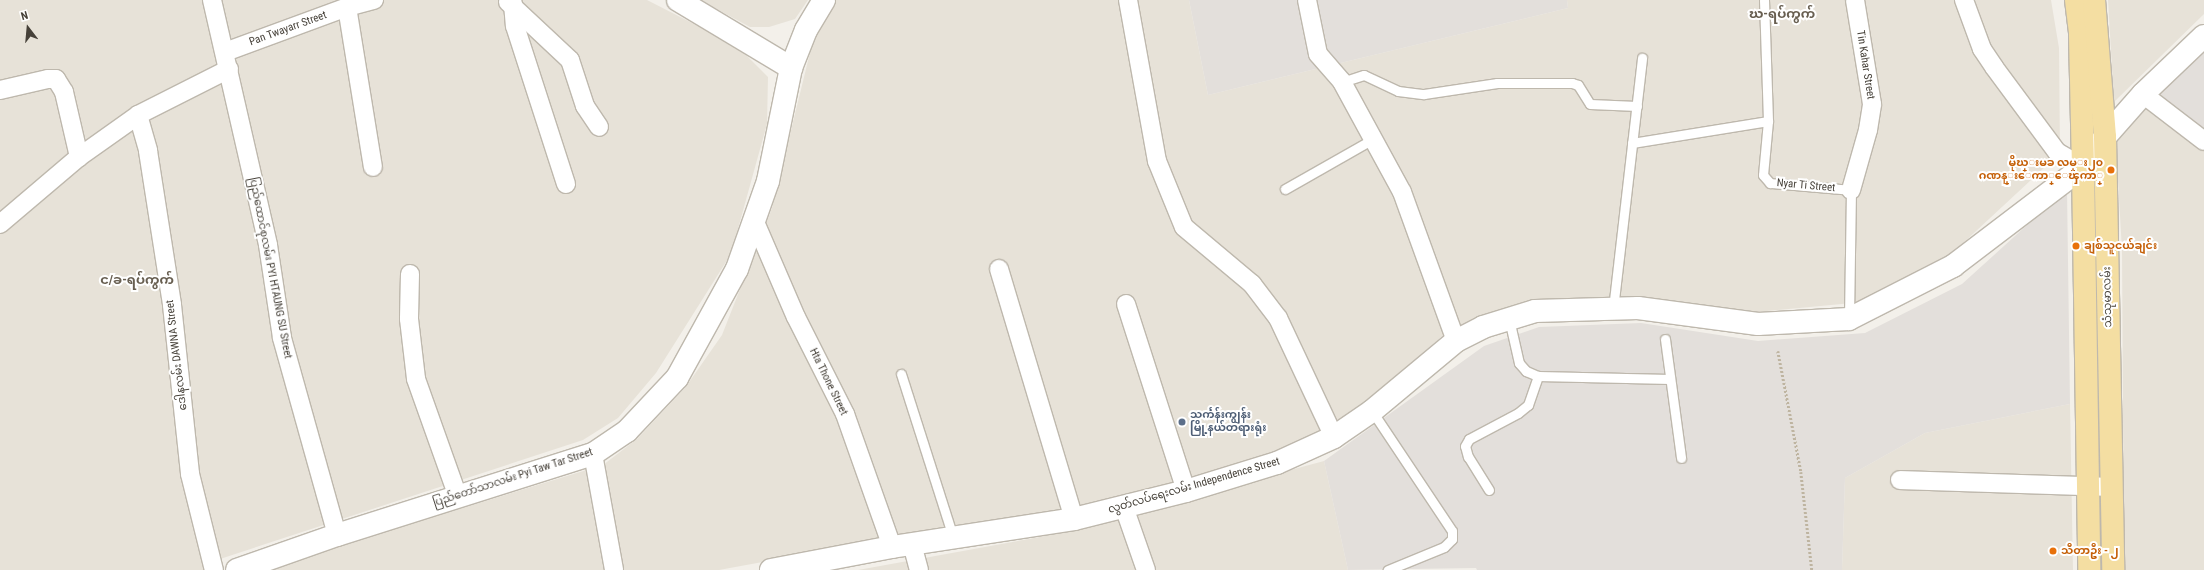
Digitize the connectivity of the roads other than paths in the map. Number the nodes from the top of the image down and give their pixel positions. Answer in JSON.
{"nodes":[{"id":1,"x":212,"y":0,"type":"edge"},
{"id":2,"x":374,"y":0,"type":"edge"},
{"id":3,"x":678,"y":0,"type":"edge"},
{"id":4,"x":824,"y":0,"type":"edge"},
{"id":5,"x":1128,"y":0,"type":"edge"},
{"id":6,"x":1309,"y":0,"type":"edge"},
{"id":7,"x":1764,"y":0,"type":"edge"},
{"id":8,"x":1855,"y":0,"type":"edge"},
{"id":9,"x":1964,"y":0,"type":"edge"},
{"id":10,"x":2076,"y":0,"type":"edge"},
{"id":11,"x":2094,"y":0,"type":"edge"},
{"id":12,"x":509,"y":2,"type":"edge"},
{"id":13,"x":347,"y":7,"type":"junction"},
{"id":14,"x":704,"y":7,"type":"edge"},
{"id":15,"x":2204,"y":36,"type":"edge"},
{"id":16,"x":1642,"y":58,"type":"dead end"},
{"id":17,"x":227,"y":60,"type":"junction"},
{"id":18,"x":791,"y":68,"type":"junction"},
{"id":19,"x":1342,"y":82,"type":"junction"},
{"id":20,"x":0,"y":90,"type":"edge"},
{"id":21,"x":2143,"y":94,"type":"junction"},
{"id":22,"x":1637,"y":106,"type":"junction"},
{"id":23,"x":138,"y":115,"type":"junction"},
{"id":24,"x":1768,"y":121,"type":"junction"},
{"id":25,"x":599,"y":127,"type":"dead end"},
{"id":26,"x":2105,"y":137,"type":"junction"},
{"id":27,"x":1373,"y":139,"type":"junction"},
{"id":28,"x":2204,"y":141,"type":"edge"},
{"id":29,"x":1632,"y":143,"type":"junction"},
{"id":30,"x":79,"y":157,"type":"junction"},
{"id":31,"x":373,"y":167,"type":"dead end"},
{"id":32,"x":2083,"y":168,"type":"junction"},
{"id":33,"x":566,"y":184,"type":"dead end"},
{"id":34,"x":1285,"y":189,"type":"dead end"},
{"id":35,"x":1851,"y":190,"type":"junction"},
{"id":36,"x":755,"y":222,"type":"junction"},
{"id":37,"x":0,"y":224,"type":"edge"},
{"id":38,"x":999,"y":269,"type":"dead end"},
{"id":39,"x":410,"y":274,"type":"dead end"},
{"id":40,"x":1126,"y":304,"type":"dead end"},
{"id":41,"x":1613,"y":309,"type":"junction"},
{"id":42,"x":1509,"y":319,"type":"junction"},
{"id":43,"x":1848,"y":319,"type":"junction"},
{"id":44,"x":1665,"y":339,"type":"dead end"},
{"id":45,"x":1456,"y":341,"type":"junction"},
{"id":46,"x":900,"y":374,"type":"dead end"},
{"id":47,"x":1538,"y":376,"type":"junction"},
{"id":48,"x":1670,"y":379,"type":"junction"},
{"id":49,"x":1372,"y":411,"type":"junction"},
{"id":50,"x":1334,"y":437,"type":"junction"},
{"id":51,"x":593,"y":454,"type":"junction"},
{"id":52,"x":1681,"y":458,"type":"dead end"},
{"id":53,"x":1900,"y":480,"type":"dead end"},
{"id":54,"x":2088,"y":486,"type":"junction"},
{"id":55,"x":2111,"y":487,"type":"junction"},
{"id":56,"x":1489,"y":490,"type":"dead end"},
{"id":57,"x":1186,"y":491,"type":"junction"},
{"id":58,"x":458,"y":497,"type":"junction"},
{"id":59,"x":1124,"y":508,"type":"junction"},
{"id":60,"x":1074,"y":519,"type":"junction"},
{"id":61,"x":336,"y":535,"type":"junction"},
{"id":62,"x":953,"y":537,"type":"junction"},
{"id":63,"x":902,"y":545,"type":"junction"},
{"id":64,"x":844,"y":563,"type":"edge"},
{"id":65,"x":214,"y":570,"type":"edge"},
{"id":66,"x":237,"y":570,"type":"edge"},
{"id":67,"x":614,"y":570,"type":"edge"},
{"id":68,"x":771,"y":570,"type":"edge"},
{"id":69,"x":919,"y":570,"type":"edge"},
{"id":70,"x":1146,"y":570,"type":"edge"},
{"id":71,"x":1388,"y":570,"type":"edge"},
{"id":72,"x":2089,"y":570,"type":"edge"},
{"id":73,"x":2113,"y":570,"type":"edge"}],
"edges":[{"from":1,"to":17,"type":"street","name":"ပြည်ထောင်စုလမ်း PYI HTAUNG SU Street"},
{"from":2,"to":13,"type":"street","name":"Pan Twayarr Street"},
{"from":3,"to":14,"type":"street"},
{"from":4,"to":18,"type":"street","name":"ပြည်တော်သာလမ်း Pyi Taw Tar Street"},
{"from":5,"to":50,"type":"street"},
{"from":6,"to":19,"type":"street"},
{"from":7,"to":24,"type":"lane","name":"Nyar Ti Street"},
{"from":8,"to":35,"type":"street","name":"Tin Kahar Street"},
{"from":9,"to":32,"type":"street"},
{"from":10,"to":32,"type":"main road"},
{"from":11,"to":26,"type":"main road","name":"သံသုမာလမ်း"},
{"from":12,"to":25,"type":"street"},
{"from":12,"to":33,"type":"street"},
{"from":13,"to":17,"type":"street","name":"Pan Twayarr Street"},
{"from":13,"to":31,"type":"street"},
{"from":14,"to":18,"type":"street"},
{"from":15,"to":21,"type":"street","name":"လွတ်လပ်ရေးလမ်း Independence Street"},
{"from":16,"to":22,"type":"lane"},
{"from":17,"to":23,"type":"street","name":"Pan Twayarr Street"},
{"from":17,"to":61,"type":"street","name":"ပြည်ထောင်စုလမ်း PYI HTAUNG SU Street"},
{"from":18,"to":36,"type":"street","name":"ပြည်တော်သာလမ်း Pyi Taw Tar Street"},
{"from":19,"to":22,"type":"lane"},
{"from":19,"to":27,"type":"street"},
{"from":20,"to":30,"type":"street"},
{"from":21,"to":26,"type":"street","name":"လွတ်လပ်ရေးလမ်း Independence Street"},
{"from":21,"to":28,"type":"street"},
{"from":22,"to":29,"type":"lane"},
{"from":23,"to":30,"type":"street","name":"Pan Twayarr Street"},
{"from":23,"to":65,"type":"street","name":"ဒေါနလမ်း DAWNA Street"},
{"from":24,"to":29,"type":"lane"},
{"from":24,"to":35,"type":"lane","name":"Nyar Ti Street"},
{"from":26,"to":32,"type":"street","name":"လွတ်လပ်ရေးလမ်း Independence Street"},
{"from":26,"to":55,"type":"main road","name":"သံသုမာလမ်း"},
{"from":27,"to":34,"type":"lane"},
{"from":27,"to":45,"type":"street"},
{"from":29,"to":41,"type":"lane"},
{"from":30,"to":37,"type":"street","name":"Pan Twayarr Street"},
{"from":32,"to":43,"type":"street","name":"လွတ်လပ်ရေးလမ်း Independence Street"},
{"from":32,"to":54,"type":"main road"},
{"from":35,"to":43,"type":"lane","name":"Nyar Ti Street"},
{"from":36,"to":51,"type":"street","name":"ပြည်တော်သာလမ်း Pyi Taw Tar Street"},
{"from":36,"to":63,"type":"street","name":"Hta Thone Street"},
{"from":38,"to":60,"type":"street"},
{"from":39,"to":58,"type":"street"},
{"from":40,"to":57,"type":"street"},
{"from":41,"to":42,"type":"street","name":"လွတ်လပ်ရေးလမ်း Independence Street"},
{"from":41,"to":43,"type":"street","name":"လွတ်လပ်ရေးလမ်း Independence Street"},
{"from":42,"to":45,"type":"street","name":"လွတ်လပ်ရေးလမ်း Independence Street"},
{"from":42,"to":47,"type":"lane"},
{"from":44,"to":48,"type":"lane"},
{"from":45,"to":49,"type":"street","name":"လွတ်လပ်ရေးလမ်း Independence Street"},
{"from":46,"to":62,"type":"lane"},
{"from":47,"to":48,"type":"lane"},
{"from":47,"to":56,"type":"lane"},
{"from":48,"to":52,"type":"lane"},
{"from":49,"to":50,"type":"street","name":"လွတ်လပ်ရေးလမ်း Independence Street"},
{"from":49,"to":71,"type":"lane"},
{"from":50,"to":57,"type":"street","name":"လွတ်လပ်ရေးလမ်း Independence Street"},
{"from":51,"to":58,"type":"street","name":"ပြည်တော်သာလမ်း Pyi Taw Tar Street"},
{"from":51,"to":67,"type":"street"},
{"from":53,"to":54,"type":"street"},
{"from":54,"to":55,"type":"street"},
{"from":54,"to":72,"type":"main road"},
{"from":55,"to":73,"type":"main road","name":"သံသုမာလမ်း"},
{"from":57,"to":59,"type":"street","name":"လွတ်လပ်ရေးလမ်း Independence Street"},
{"from":58,"to":61,"type":"street","name":"ပြည်တော်သာလမ်း Pyi Taw Tar Street"},
{"from":59,"to":60,"type":"street","name":"လွတ်လပ်ရေးလမ်း Independence Street"},
{"from":59,"to":70,"type":"street"},
{"from":60,"to":62,"type":"street","name":"လွတ်လပ်ရေးလမ်း Independence Street"},
{"from":61,"to":66,"type":"street","name":"ပြည်တော်သာလမ်း Pyi Taw Tar Street"},
{"from":62,"to":63,"type":"street","name":"လွတ်လပ်ရေးလမ်း Independence Street"},
{"from":63,"to":64,"type":"street","name":"လွတ်လပ်ရေးလမ်း Independence Street"},
{"from":63,"to":69,"type":"street","name":"Hta Thone Street"},
{"from":64,"to":68,"type":"street","name":"လွတ်လပ်ရေးလမ်း Independence Street"}]}
